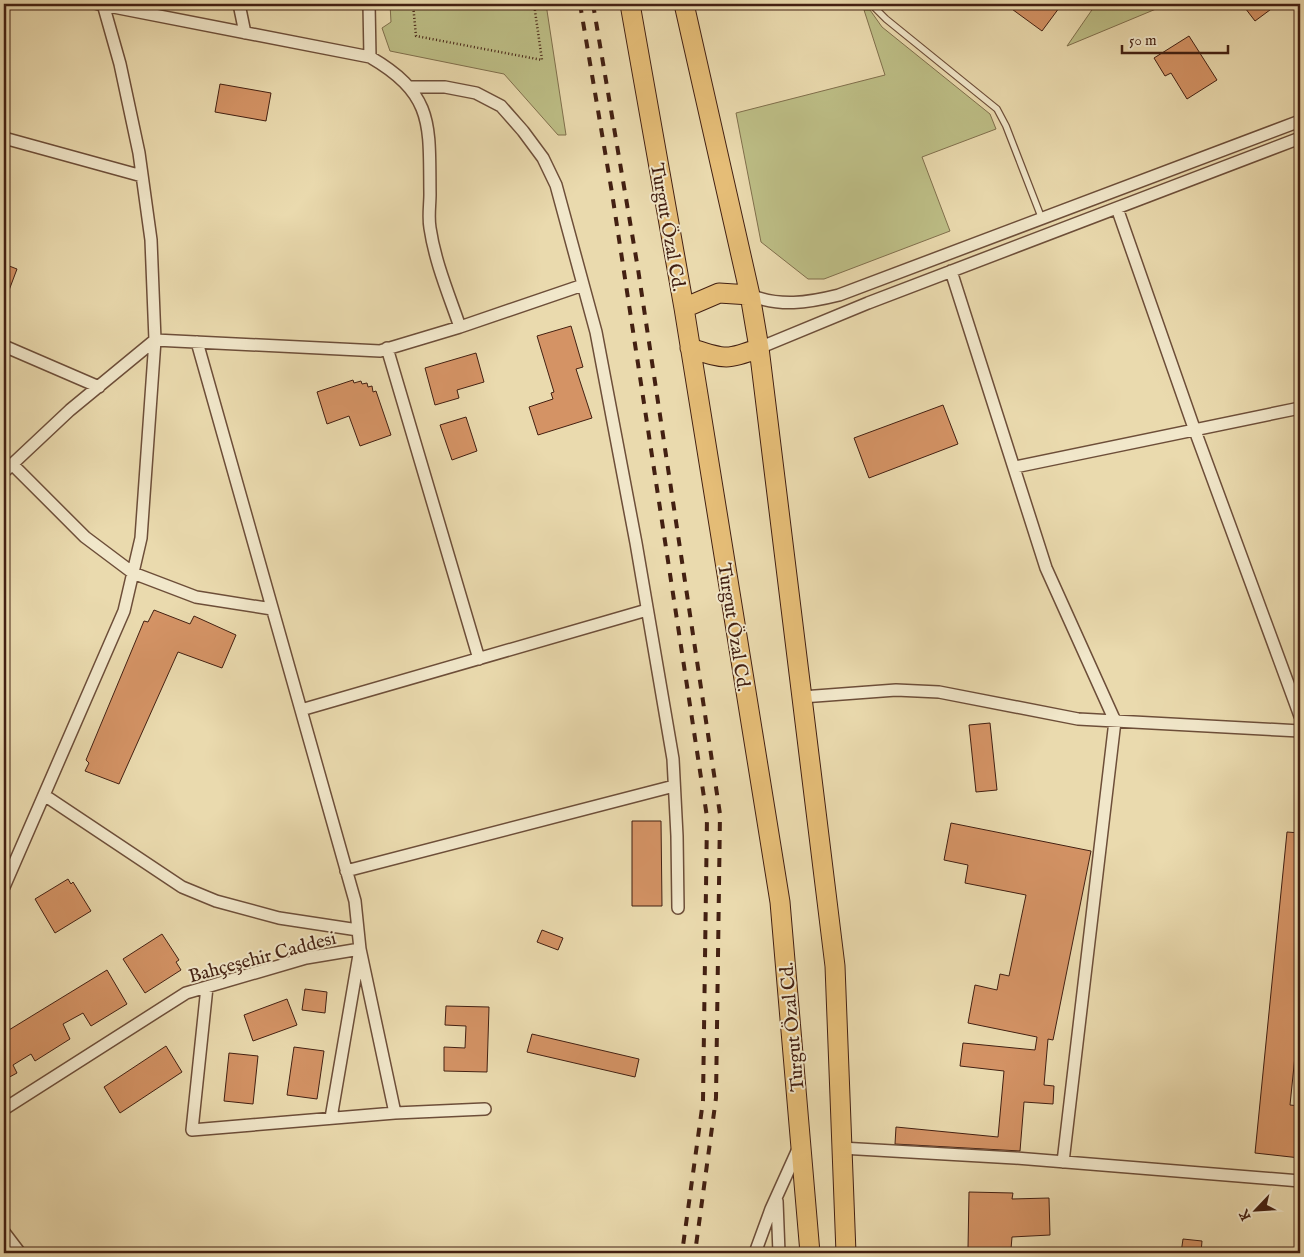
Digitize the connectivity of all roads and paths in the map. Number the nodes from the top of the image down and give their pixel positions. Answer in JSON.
{"nodes":[{"id":1,"x":102,"y":4,"type":"edge"},
{"id":2,"x":239,"y":4,"type":"edge"},
{"id":3,"x":369,"y":4,"type":"edge"},
{"id":4,"x":412,"y":4,"type":"edge"},
{"id":5,"x":534,"y":4,"type":"edge"},
{"id":6,"x":630,"y":4,"type":"edge"},
{"id":7,"x":684,"y":4,"type":"edge"},
{"id":8,"x":871,"y":4,"type":"edge"},
{"id":9,"x":245,"y":33,"type":"junction"},
{"id":10,"x":370,"y":57,"type":"junction"},
{"id":11,"x":410,"y":87,"type":"junction"},
{"id":12,"x":1300,"y":121,"type":"edge"},
{"id":13,"x":4,"y":138,"type":"edge"},
{"id":14,"x":1300,"y":138,"type":"edge"},
{"id":15,"x":142,"y":176,"type":"junction"},
{"id":16,"x":1117,"y":208,"type":"junction"},
{"id":17,"x":1042,"y":219,"type":"junction"},
{"id":18,"x":951,"y":271,"type":"junction"},
{"id":19,"x":583,"y":285,"type":"junction"},
{"id":20,"x":750,"y":295,"type":"junction"},
{"id":21,"x":684,"y":308,"type":"junction"},
{"id":22,"x":460,"y":327,"type":"junction"},
{"id":23,"x":155,"y":340,"type":"junction"},
{"id":24,"x":197,"y":342,"type":"junction"},
{"id":25,"x":4,"y":346,"type":"edge"},
{"id":26,"x":387,"y":348,"type":"junction"},
{"id":27,"x":690,"y":348,"type":"junction"},
{"id":28,"x":759,"y":348,"type":"junction"},
{"id":29,"x":99,"y":387,"type":"junction"},
{"id":30,"x":1300,"y":408,"type":"edge"},
{"id":31,"x":1194,"y":428,"type":"junction"},
{"id":32,"x":1015,"y":467,"type":"junction"},
{"id":33,"x":8,"y":468,"type":"edge"},
{"id":34,"x":133,"y":573,"type":"junction"},
{"id":35,"x":272,"y":608,"type":"junction"},
{"id":36,"x":648,"y":610,"type":"junction"},
{"id":37,"x":479,"y":659,"type":"junction"},
{"id":38,"x":802,"y":697,"type":"junction"},
{"id":39,"x":301,"y":710,"type":"junction"},
{"id":40,"x":1300,"y":716,"type":"edge"},
{"id":41,"x":1115,"y":721,"type":"junction"},
{"id":42,"x":1300,"y":731,"type":"edge"},
{"id":43,"x":674,"y":786,"type":"junction"},
{"id":44,"x":44,"y":795,"type":"junction"},
{"id":45,"x":346,"y":871,"type":"junction"},
{"id":46,"x":4,"y":887,"type":"edge"},
{"id":47,"x":678,"y":908,"type":"dead end"},
{"id":48,"x":358,"y":930,"type":"junction"},
{"id":49,"x":360,"y":949,"type":"junction"},
{"id":50,"x":207,"y":987,"type":"junction"},
{"id":51,"x":4,"y":1109,"type":"edge"},
{"id":52,"x":485,"y":1109,"type":"dead end"},
{"id":53,"x":396,"y":1113,"type":"junction"},
{"id":54,"x":331,"y":1118,"type":"junction"},
{"id":55,"x":801,"y":1143,"type":"junction"},
{"id":56,"x":841,"y":1148,"type":"junction"},
{"id":57,"x":1063,"y":1162,"type":"junction"},
{"id":58,"x":1300,"y":1181,"type":"edge"},
{"id":59,"x":776,"y":1197,"type":"junction"},
{"id":60,"x":4,"y":1232,"type":"edge"},
{"id":61,"x":20,"y":1253,"type":"edge"},
{"id":62,"x":755,"y":1253,"type":"edge"},
{"id":63,"x":779,"y":1253,"type":"edge"},
{"id":64,"x":810,"y":1253,"type":"edge"},
{"id":65,"x":846,"y":1253,"type":"edge"}],
"edges":[{"from":1,"to":9,"type":"street"},
{"from":1,"to":15,"type":"street"},
{"from":2,"to":9,"type":"street"},
{"from":3,"to":10,"type":"street"},
{"from":4,"to":5,"type":"path"},
{"from":6,"to":21,"type":"main road","name":"Turgut Özal Cd."},
{"from":7,"to":20,"type":"main road"},
{"from":8,"to":17,"type":"lane"},
{"from":9,"to":10,"type":"street"},
{"from":10,"to":11,"type":"street"},
{"from":11,"to":19,"type":"street"},
{"from":11,"to":22,"type":"street"},
{"from":12,"to":17,"type":"street"},
{"from":13,"to":15,"type":"street"},
{"from":14,"to":16,"type":"street"},
{"from":15,"to":23,"type":"street"},
{"from":16,"to":18,"type":"street"},
{"from":16,"to":31,"type":"street"},
{"from":17,"to":20,"type":"street"},
{"from":18,"to":28,"type":"street"},
{"from":18,"to":32,"type":"street"},
{"from":19,"to":22,"type":"street"},
{"from":19,"to":36,"type":"street"},
{"from":20,"to":21,"type":"main road"},
{"from":20,"to":28,"type":"main road"},
{"from":21,"to":27,"type":"main road","name":"Turgut Özal Cd."},
{"from":22,"to":26,"type":"street"},
{"from":23,"to":24,"type":"street"},
{"from":23,"to":29,"type":"street"},
{"from":23,"to":34,"type":"street"},
{"from":24,"to":26,"type":"street"},
{"from":24,"to":35,"type":"street"},
{"from":25,"to":29,"type":"street"},
{"from":26,"to":37,"type":"street"},
{"from":27,"to":28,"type":"main road"},
{"from":27,"to":55,"type":"main road","name":"Turgut Özal Cd."},
{"from":28,"to":38,"type":"main road"},
{"from":29,"to":33,"type":"street"},
{"from":30,"to":31,"type":"street"},
{"from":31,"to":32,"type":"street"},
{"from":31,"to":40,"type":"street"},
{"from":32,"to":41,"type":"street"},
{"from":33,"to":34,"type":"street"},
{"from":34,"to":35,"type":"street"},
{"from":34,"to":44,"type":"street"},
{"from":35,"to":39,"type":"street"},
{"from":36,"to":37,"type":"street"},
{"from":36,"to":43,"type":"street"},
{"from":37,"to":39,"type":"street"},
{"from":38,"to":41,"type":"street"},
{"from":38,"to":56,"type":"main road"},
{"from":39,"to":45,"type":"street"},
{"from":41,"to":42,"type":"street"},
{"from":41,"to":57,"type":"street"},
{"from":43,"to":45,"type":"street"},
{"from":43,"to":47,"type":"street"},
{"from":44,"to":46,"type":"street"},
{"from":44,"to":48,"type":"street"},
{"from":45,"to":48,"type":"street"},
{"from":48,"to":49,"type":"street"},
{"from":49,"to":50,"type":"street","name":"Bahçeşehir Caddesi"},
{"from":49,"to":53,"type":"street"},
{"from":49,"to":54,"type":"street","name":"Bahçeşehir Caddesi"},
{"from":50,"to":51,"type":"street","name":"Bahçeşehir Caddesi"},
{"from":50,"to":54,"type":"street"},
{"from":52,"to":53,"type":"street"},
{"from":53,"to":54,"type":"street"},
{"from":55,"to":59,"type":"street"},
{"from":55,"to":64,"type":"main road","name":"Turgut Özal Cd."},
{"from":56,"to":57,"type":"street"},
{"from":56,"to":65,"type":"main road"},
{"from":57,"to":58,"type":"street"},
{"from":59,"to":62,"type":"street"},
{"from":59,"to":63,"type":"street"},
{"from":60,"to":61,"type":"street"}]}
